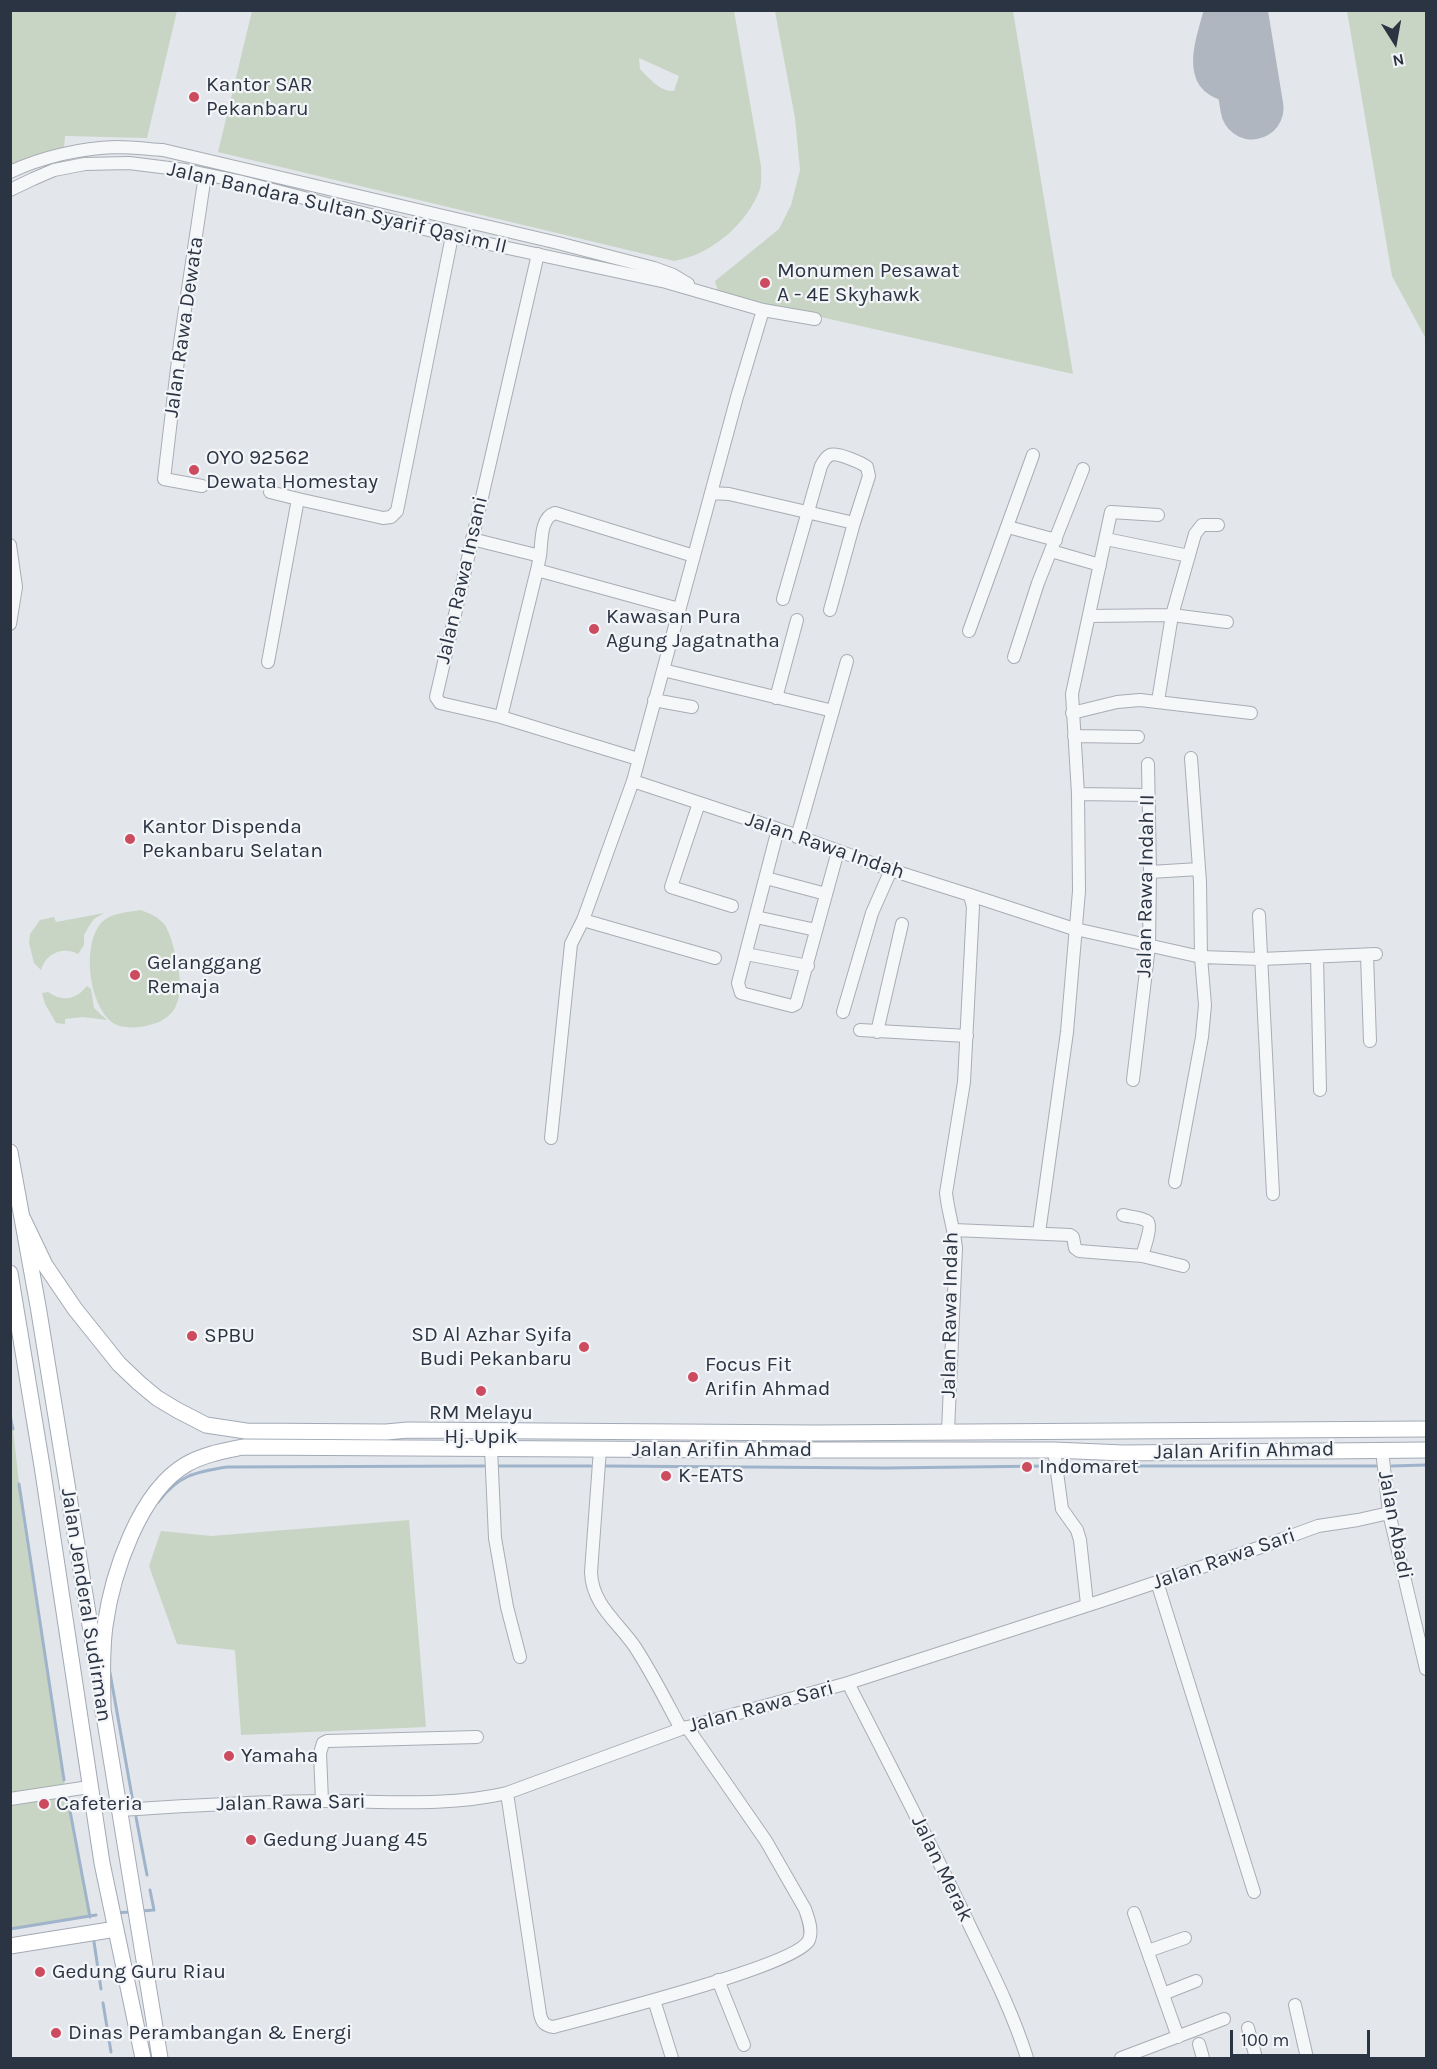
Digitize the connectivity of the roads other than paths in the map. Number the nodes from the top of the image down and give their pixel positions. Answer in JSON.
{"nodes":[{"id":1,"x":10,"y":172,"type":"edge"},
{"id":2,"x":205,"y":175,"type":"junction"},
{"id":3,"x":290,"y":180,"type":"junction"},
{"id":4,"x":10,"y":190,"type":"edge"},
{"id":5,"x":287,"y":194,"type":"junction"},
{"id":6,"x":452,"y":236,"type":"junction"},
{"id":7,"x":538,"y":254,"type":"junction"},
{"id":8,"x":704,"y":294,"type":"junction"},
{"id":9,"x":763,"y":310,"type":"junction"},
{"id":10,"x":815,"y":319,"type":"dead end"},
{"id":11,"x":1033,"y":455,"type":"dead end"},
{"id":12,"x":1083,"y":469,"type":"dead end"},
{"id":13,"x":202,"y":486,"type":"dead end"},
{"id":14,"x":270,"y":492,"type":"dead end"},
{"id":15,"x":711,"y":493,"type":"junction"},
{"id":16,"x":298,"y":499,"type":"junction"},
{"id":17,"x":806,"y":513,"type":"junction"},
{"id":18,"x":1158,"y":515,"type":"dead end"},
{"id":19,"x":854,"y":524,"type":"junction"},
{"id":20,"x":1218,"y":525,"type":"dead end"},
{"id":21,"x":1008,"y":527,"type":"junction"},
{"id":22,"x":1106,"y":539,"type":"junction"},
{"id":23,"x":472,"y":540,"type":"junction"},
{"id":24,"x":10,"y":545,"type":"edge"},
{"id":25,"x":1053,"y":546,"type":"junction"},
{"id":26,"x":540,"y":555,"type":"junction"},
{"id":27,"x":694,"y":556,"type":"junction"},
{"id":28,"x":1189,"y":556,"type":"junction"},
{"id":29,"x":1100,"y":565,"type":"junction"},
{"id":30,"x":537,"y":570,"type":"junction"},
{"id":31,"x":783,"y":600,"type":"dead end"},
{"id":32,"x":678,"y":609,"type":"junction"},
{"id":33,"x":830,"y":610,"type":"dead end"},
{"id":34,"x":1172,"y":615,"type":"junction"},
{"id":35,"x":1089,"y":616,"type":"junction"},
{"id":36,"x":797,"y":620,"type":"dead end"},
{"id":37,"x":1227,"y":622,"type":"dead end"},
{"id":38,"x":10,"y":624,"type":"edge"},
{"id":39,"x":969,"y":631,"type":"dead end"},
{"id":40,"x":1014,"y":657,"type":"dead end"},
{"id":41,"x":847,"y":661,"type":"dead end"},
{"id":42,"x":268,"y":662,"type":"dead end"},
{"id":43,"x":663,"y":670,"type":"junction"},
{"id":44,"x":776,"y":698,"type":"junction"},
{"id":45,"x":654,"y":699,"type":"junction"},
{"id":46,"x":1158,"y":701,"type":"junction"},
{"id":47,"x":692,"y":707,"type":"dead end"},
{"id":48,"x":833,"y":711,"type":"junction"},
{"id":49,"x":1072,"y":712,"type":"junction"},
{"id":50,"x":1251,"y":713,"type":"dead end"},
{"id":51,"x":501,"y":717,"type":"junction"},
{"id":52,"x":1074,"y":736,"type":"junction"},
{"id":53,"x":1137,"y":737,"type":"dead end"},
{"id":54,"x":1191,"y":758,"type":"dead end"},
{"id":55,"x":639,"y":759,"type":"junction"},
{"id":56,"x":1148,"y":764,"type":"dead end"},
{"id":57,"x":633,"y":781,"type":"junction"},
{"id":58,"x":1078,"y":794,"type":"junction"},
{"id":59,"x":1148,"y":795,"type":"junction"},
{"id":60,"x":699,"y":803,"type":"junction"},
{"id":61,"x":778,"y":829,"type":"junction"},
{"id":62,"x":797,"y":837,"type":"junction"},
{"id":63,"x":838,"y":851,"type":"junction"},
{"id":64,"x":1199,"y":868,"type":"junction"},
{"id":65,"x":891,"y":870,"type":"junction"},
{"id":66,"x":1150,"y":872,"type":"junction"},
{"id":67,"x":766,"y":878,"type":"junction"},
{"id":68,"x":826,"y":894,"type":"junction"},
{"id":69,"x":970,"y":895,"type":"junction"},
{"id":70,"x":732,"y":906,"type":"dead end"},
{"id":71,"x":1259,"y":915,"type":"dead end"},
{"id":72,"x":756,"y":917,"type":"junction"},
{"id":73,"x":583,"y":920,"type":"junction"},
{"id":74,"x":902,"y":924,"type":"dead end"},
{"id":75,"x":1076,"y":929,"type":"junction"},
{"id":76,"x":816,"y":930,"type":"junction"},
{"id":77,"x":1149,"y":946,"type":"junction"},
{"id":78,"x":746,"y":954,"type":"junction"},
{"id":79,"x":1201,"y":957,"type":"junction"},
{"id":80,"x":1317,"y":957,"type":"junction"},
{"id":81,"x":716,"y":958,"type":"dead end"},
{"id":82,"x":1261,"y":959,"type":"junction"},
{"id":83,"x":808,"y":966,"type":"junction"},
{"id":84,"x":843,"y":1012,"type":"dead end"},
{"id":85,"x":860,"y":1030,"type":"dead end"},
{"id":86,"x":877,"y":1032,"type":"junction"},
{"id":87,"x":967,"y":1036,"type":"junction"},
{"id":88,"x":1370,"y":1041,"type":"dead end"},
{"id":89,"x":1133,"y":1080,"type":"dead end"},
{"id":90,"x":1320,"y":1090,"type":"dead end"},
{"id":91,"x":551,"y":1138,"type":"dead end"},
{"id":92,"x":10,"y":1152,"type":"edge"},
{"id":93,"x":1174,"y":1182,"type":"dead end"},
{"id":94,"x":1273,"y":1194,"type":"dead end"},
{"id":95,"x":1123,"y":1215,"type":"dead end"},
{"id":96,"x":23,"y":1219,"type":"junction"},
{"id":97,"x":954,"y":1230,"type":"junction"},
{"id":98,"x":1039,"y":1233,"type":"junction"},
{"id":99,"x":1142,"y":1256,"type":"junction"},
{"id":100,"x":1183,"y":1266,"type":"dead end"},
{"id":101,"x":10,"y":1273,"type":"edge"},
{"id":102,"x":948,"y":1427,"type":"junction"},
{"id":103,"x":1426,"y":1429,"type":"edge"},
{"id":104,"x":58,"y":1432,"type":"junction"},
{"id":105,"x":746,"y":1433,"type":"junction"},
{"id":106,"x":36,"y":1435,"type":"junction"},
{"id":107,"x":491,"y":1448,"type":"junction"},
{"id":108,"x":600,"y":1449,"type":"junction"},
{"id":109,"x":1426,"y":1449,"type":"edge"},
{"id":110,"x":745,"y":1450,"type":"junction"},
{"id":111,"x":1054,"y":1450,"type":"junction"},
{"id":112,"x":1382,"y":1450,"type":"junction"},
{"id":113,"x":63,"y":1463,"type":"junction"},
{"id":114,"x":42,"y":1466,"type":"junction"},
{"id":115,"x":1389,"y":1513,"type":"junction"},
{"id":116,"x":1157,"y":1582,"type":"junction"},
{"id":117,"x":1087,"y":1604,"type":"junction"},
{"id":118,"x":520,"y":1657,"type":"dead end"},
{"id":119,"x":1426,"y":1669,"type":"edge"},
{"id":120,"x":848,"y":1683,"type":"junction"},
{"id":121,"x":103,"y":1713,"type":"junction"},
{"id":122,"x":684,"y":1728,"type":"junction"},
{"id":123,"x":477,"y":1737,"type":"dead end"},
{"id":124,"x":89,"y":1787,"type":"junction"},
{"id":125,"x":507,"y":1793,"type":"junction"},
{"id":126,"x":10,"y":1798,"type":"edge"},
{"id":127,"x":322,"y":1801,"type":"junction"},
{"id":128,"x":118,"y":1810,"type":"junction"},
{"id":129,"x":1254,"y":1892,"type":"dead end"},
{"id":130,"x":1134,"y":1913,"type":"dead end"},
{"id":131,"x":116,"y":1929,"type":"junction"},
{"id":132,"x":1185,"y":1938,"type":"dead end"},
{"id":133,"x":10,"y":1946,"type":"edge"},
{"id":134,"x":1148,"y":1951,"type":"junction"},
{"id":135,"x":718,"y":1980,"type":"junction"},
{"id":136,"x":1196,"y":1981,"type":"dead end"},
{"id":137,"x":1163,"y":1994,"type":"junction"},
{"id":138,"x":654,"y":2000,"type":"junction"},
{"id":139,"x":1295,"y":2005,"type":"dead end"},
{"id":140,"x":1224,"y":2019,"type":"dead end"},
{"id":141,"x":1248,"y":2028,"type":"dead end"},
{"id":142,"x":1178,"y":2037,"type":"junction"},
{"id":143,"x":1199,"y":2044,"type":"dead end"},
{"id":144,"x":744,"y":2045,"type":"dead end"},
{"id":145,"x":142,"y":2058,"type":"edge"},
{"id":146,"x":160,"y":2058,"type":"edge"},
{"id":147,"x":672,"y":2058,"type":"edge"},
{"id":148,"x":1027,"y":2058,"type":"edge"},
{"id":149,"x":1122,"y":2058,"type":"edge"},
{"id":150,"x":1203,"y":2058,"type":"edge"},
{"id":151,"x":1256,"y":2058,"type":"edge"},
{"id":152,"x":1307,"y":2058,"type":"edge"}],
"edges":[{"from":1,"to":3,"type":"street","name":"Jalan Bandara Sultan Syarif Qasim II"},
{"from":2,"to":4,"type":"street","name":"Jalan Bandara Sultan Syarif Qasim II"},
{"from":2,"to":5,"type":"street","name":"Jalan Bandara Sultan Syarif Qasim II"},
{"from":2,"to":13,"type":"street","name":"Jalan Rawa Dewata"},
{"from":3,"to":5,"type":"street"},
{"from":3,"to":8,"type":"street","name":"Jalan Bandara Sultan Syarif Qasim II"},
{"from":5,"to":6,"type":"street","name":"Jalan Bandara Sultan Syarif Qasim II"},
{"from":6,"to":7,"type":"street","name":"Jalan Bandara Sultan Syarif Qasim II"},
{"from":6,"to":16,"type":"street"},
{"from":7,"to":8,"type":"street","name":"Jalan Bandara Sultan Syarif Qasim II"},
{"from":7,"to":23,"type":"street","name":"Jalan Rawa Insani"},
{"from":8,"to":9,"type":"street"},
{"from":9,"to":10,"type":"street"},
{"from":9,"to":15,"type":"street"},
{"from":11,"to":21,"type":"street"},
{"from":12,"to":25,"type":"street"},
{"from":14,"to":16,"type":"street"},
{"from":15,"to":17,"type":"street"},
{"from":15,"to":27,"type":"street"},
{"from":16,"to":42,"type":"street"},
{"from":17,"to":19,"type":"street"},
{"from":17,"to":19,"type":"street"},
{"from":17,"to":31,"type":"street"},
{"from":18,"to":22,"type":"street"},
{"from":19,"to":33,"type":"street"},
{"from":20,"to":28,"type":"street"},
{"from":21,"to":25,"type":"street"},
{"from":21,"to":39,"type":"street"},
{"from":22,"to":28,"type":"street"},
{"from":22,"to":29,"type":"street"},
{"from":23,"to":26,"type":"street"},
{"from":23,"to":51,"type":"street","name":"Jalan Rawa Insani"},
{"from":24,"to":38,"type":"street"},
{"from":25,"to":29,"type":"street"},
{"from":25,"to":40,"type":"street"},
{"from":26,"to":27,"type":"street"},
{"from":26,"to":30,"type":"street"},
{"from":27,"to":32,"type":"street"},
{"from":28,"to":34,"type":"street"},
{"from":29,"to":35,"type":"street"},
{"from":30,"to":32,"type":"street"},
{"from":30,"to":51,"type":"street"},
{"from":32,"to":43,"type":"street"},
{"from":34,"to":35,"type":"street"},
{"from":34,"to":37,"type":"street"},
{"from":34,"to":46,"type":"street"},
{"from":35,"to":49,"type":"street"},
{"from":36,"to":44,"type":"street"},
{"from":41,"to":48,"type":"street"},
{"from":43,"to":44,"type":"street"},
{"from":43,"to":45,"type":"street"},
{"from":44,"to":48,"type":"street"},
{"from":45,"to":47,"type":"street"},
{"from":45,"to":55,"type":"street"},
{"from":46,"to":49,"type":"street"},
{"from":46,"to":50,"type":"street"},
{"from":48,"to":62,"type":"street"},
{"from":49,"to":52,"type":"street"},
{"from":51,"to":55,"type":"street","name":"Jalan Rawa Insani"},
{"from":52,"to":53,"type":"street"},
{"from":52,"to":58,"type":"street"},
{"from":54,"to":64,"type":"street"},
{"from":55,"to":57,"type":"street"},
{"from":56,"to":59,"type":"street","name":"Jalan Rawa Indah II"},
{"from":57,"to":60,"type":"street","name":"Jalan Rawa Indah"},
{"from":57,"to":73,"type":"street"},
{"from":58,"to":59,"type":"street"},
{"from":58,"to":75,"type":"street"},
{"from":59,"to":66,"type":"street","name":"Jalan Rawa Indah II"},
{"from":60,"to":61,"type":"street","name":"Jalan Rawa Indah"},
{"from":60,"to":70,"type":"street"},
{"from":61,"to":62,"type":"street","name":"Jalan Rawa Indah"},
{"from":61,"to":67,"type":"street"},
{"from":62,"to":63,"type":"street","name":"Jalan Rawa Indah"},
{"from":63,"to":65,"type":"street","name":"Jalan Rawa Indah"},
{"from":63,"to":68,"type":"street"},
{"from":64,"to":66,"type":"street"},
{"from":64,"to":79,"type":"street"},
{"from":65,"to":69,"type":"street","name":"Jalan Rawa Indah"},
{"from":65,"to":84,"type":"street"},
{"from":66,"to":77,"type":"street","name":"Jalan Rawa Indah II"},
{"from":67,"to":68,"type":"street"},
{"from":67,"to":72,"type":"street"},
{"from":68,"to":76,"type":"street"},
{"from":69,"to":75,"type":"street"},
{"from":69,"to":87,"type":"street","name":"Jalan Rawa Indah"},
{"from":71,"to":82,"type":"street"},
{"from":72,"to":76,"type":"street"},
{"from":72,"to":78,"type":"street"},
{"from":73,"to":81,"type":"street"},
{"from":73,"to":91,"type":"street"},
{"from":74,"to":86,"type":"street"},
{"from":75,"to":77,"type":"street"},
{"from":75,"to":98,"type":"street"},
{"from":76,"to":83,"type":"street"},
{"from":77,"to":79,"type":"street"},
{"from":77,"to":89,"type":"street","name":"Jalan Rawa Indah II"},
{"from":78,"to":83,"type":"street"},
{"from":78,"to":83,"type":"street"},
{"from":79,"to":82,"type":"street"},
{"from":79,"to":93,"type":"street"},
{"from":80,"to":82,"type":"street"},
{"from":80,"to":88,"type":"street"},
{"from":80,"to":90,"type":"street"},
{"from":82,"to":94,"type":"street"},
{"from":85,"to":86,"type":"street"},
{"from":86,"to":87,"type":"street"},
{"from":87,"to":97,"type":"street","name":"Jalan Rawa Indah"},
{"from":92,"to":96,"type":"main road","name":"Jalan Jenderal Sudirman"},
{"from":95,"to":99,"type":"street"},
{"from":96,"to":104,"type":"main road","name":"Jalan Jenderal Sudirman"},
{"from":96,"to":105,"type":"main road","name":"Jalan Arifin Ahmad"},
{"from":97,"to":98,"type":"street"},
{"from":97,"to":102,"type":"street","name":"Jalan Rawa Indah"},
{"from":98,"to":99,"type":"street"},
{"from":99,"to":100,"type":"street"},
{"from":101,"to":106,"type":"main road","name":"Jalan Jenderal Sudirman"},
{"from":102,"to":103,"type":"main road","name":"Jalan Arifin Ahmad"},
{"from":102,"to":105,"type":"main road","name":"Jalan Arifin Ahmad"},
{"from":104,"to":106,"type":"main road"},
{"from":104,"to":113,"type":"main road","name":"Jalan Jenderal Sudirman"},
{"from":105,"to":110,"type":"main road"},
{"from":106,"to":114,"type":"main road","name":"Jalan Jenderal Sudirman"},
{"from":107,"to":108,"type":"main road","name":"Jalan Arifin Ahmad"},
{"from":107,"to":118,"type":"street"},
{"from":107,"to":121,"type":"main road","name":"Jalan Arifin Ahmad"},
{"from":108,"to":110,"type":"main road","name":"Jalan Arifin Ahmad"},
{"from":108,"to":122,"type":"street"},
{"from":109,"to":112,"type":"main road","name":"Jalan Arifin Ahmad"},
{"from":110,"to":111,"type":"main road","name":"Jalan Arifin Ahmad"},
{"from":111,"to":112,"type":"main road","name":"Jalan Arifin Ahmad"},
{"from":111,"to":117,"type":"street"},
{"from":112,"to":115,"type":"street","name":"Jalan Abadi"},
{"from":113,"to":114,"type":"main road"},
{"from":113,"to":121,"type":"main road","name":"Jalan Jenderal Sudirman"},
{"from":114,"to":124,"type":"main road","name":"Jalan Jenderal Sudirman"},
{"from":115,"to":116,"type":"street","name":"Jalan Rawa Sari"},
{"from":115,"to":119,"type":"street","name":"Jalan Abadi"},
{"from":116,"to":117,"type":"street","name":"Jalan Rawa Sari"},
{"from":116,"to":129,"type":"street"},
{"from":117,"to":120,"type":"street","name":"Jalan Rawa Sari"},
{"from":120,"to":122,"type":"street","name":"Jalan Rawa Sari"},
{"from":120,"to":148,"type":"street","name":"Jalan Merak"},
{"from":121,"to":128,"type":"main road","name":"Jalan Jenderal Sudirman"},
{"from":122,"to":125,"type":"street","name":"Jalan Rawa Sari"},
{"from":122,"to":135,"type":"street"},
{"from":123,"to":127,"type":"street"},
{"from":124,"to":126,"type":"street"},
{"from":124,"to":131,"type":"main road","name":"Jalan Jenderal Sudirman"},
{"from":125,"to":127,"type":"street","name":"Jalan Rawa Sari"},
{"from":125,"to":138,"type":"street"},
{"from":127,"to":128,"type":"street","name":"Jalan Rawa Sari"},
{"from":128,"to":146,"type":"main road","name":"Jalan Jenderal Sudirman"},
{"from":130,"to":134,"type":"street"},
{"from":131,"to":133,"type":"main road"},
{"from":131,"to":145,"type":"main road","name":"Jalan Jenderal Sudirman"},
{"from":132,"to":134,"type":"street"},
{"from":134,"to":137,"type":"street"},
{"from":135,"to":138,"type":"street"},
{"from":135,"to":144,"type":"street"},
{"from":136,"to":137,"type":"street"},
{"from":137,"to":142,"type":"street"},
{"from":138,"to":147,"type":"street"},
{"from":139,"to":152,"type":"street"},
{"from":140,"to":142,"type":"street"},
{"from":141,"to":151,"type":"street"},
{"from":142,"to":149,"type":"street"},
{"from":143,"to":150,"type":"street"}]}
